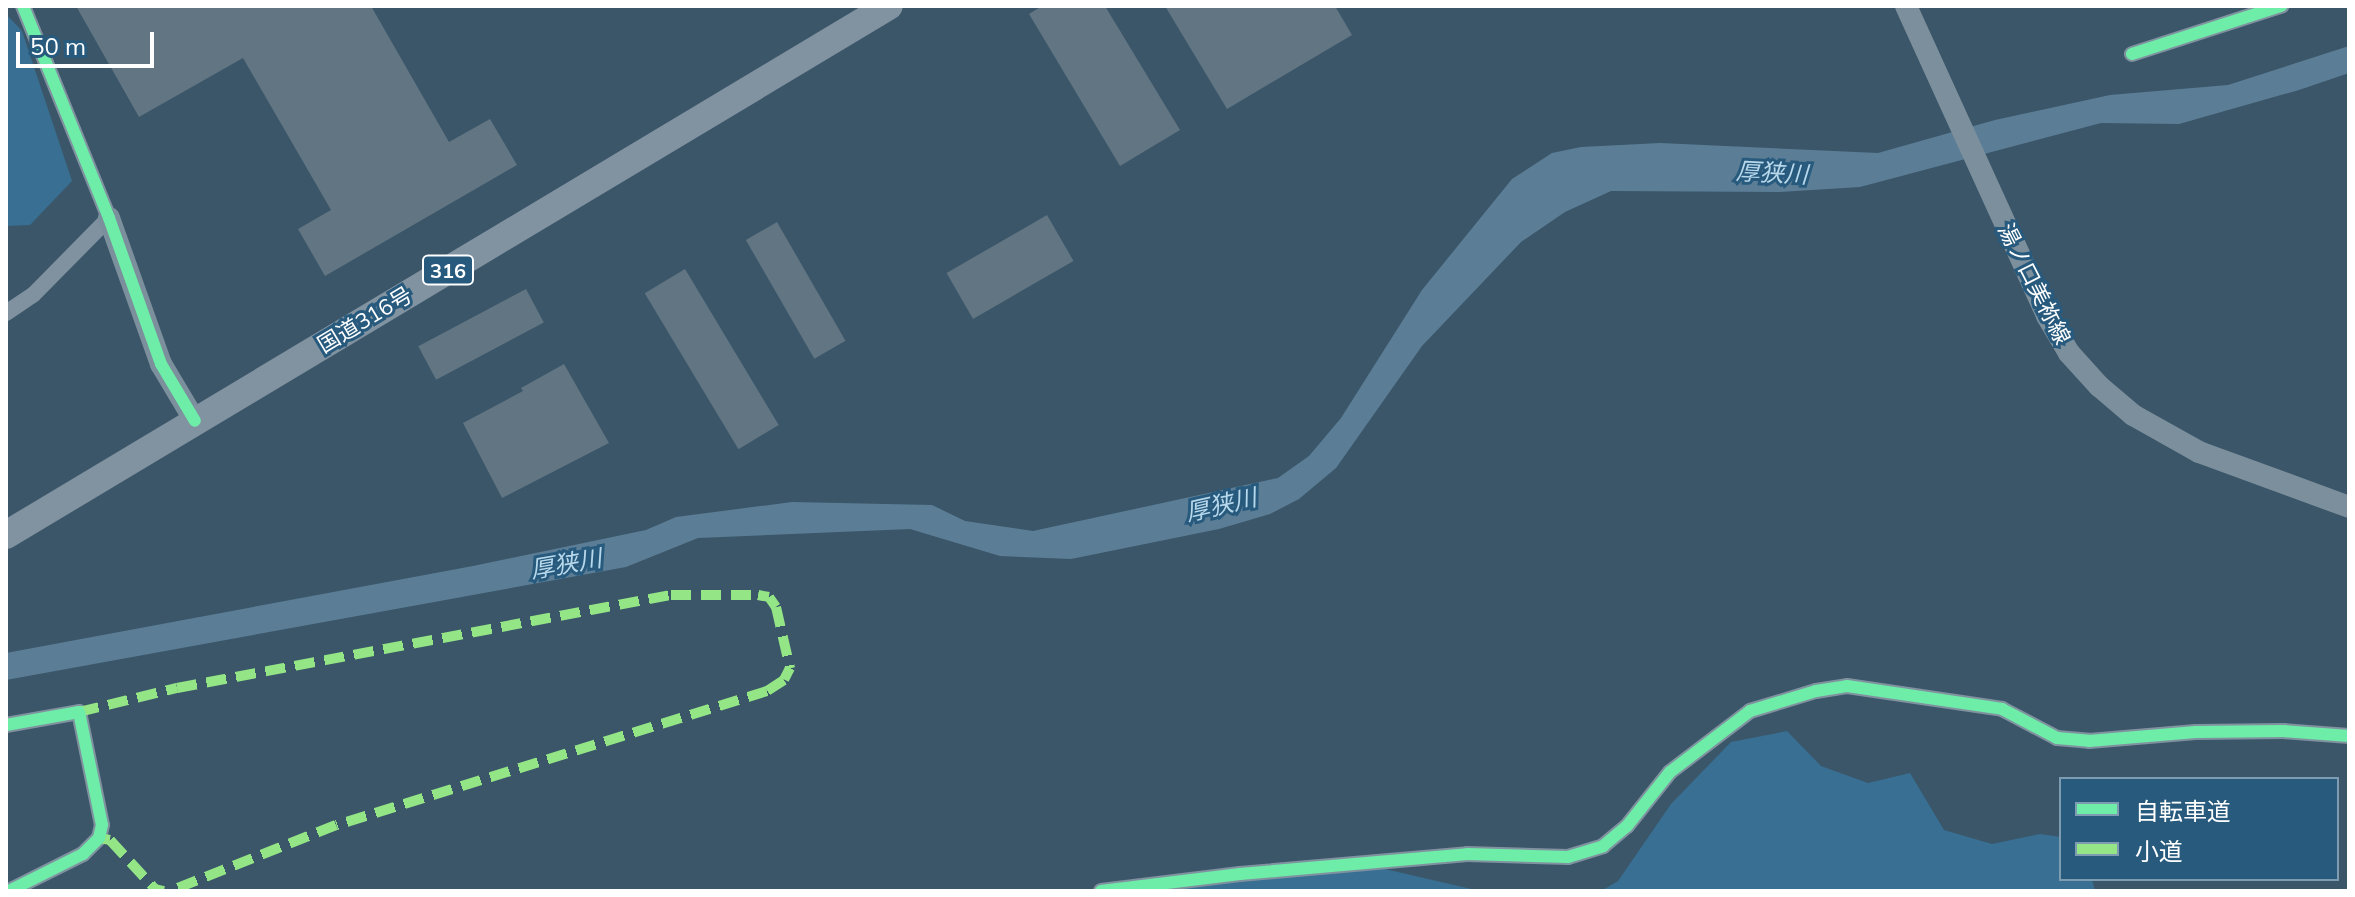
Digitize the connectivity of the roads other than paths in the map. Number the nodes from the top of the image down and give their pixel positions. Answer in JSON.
{"nodes":[{"id":1,"x":23,"y":6,"type":"edge"},
{"id":2,"x":889,"y":6,"type":"edge"},
{"id":3,"x":1906,"y":6,"type":"edge"},
{"id":4,"x":2281,"y":6,"type":"edge"},
{"id":5,"x":2132,"y":54,"type":"dead end"},
{"id":6,"x":109,"y":218,"type":"junction"},
{"id":7,"x":6,"y":313,"type":"edge"},
{"id":8,"x":195,"y":421,"type":"junction"},
{"id":9,"x":2349,"y":507,"type":"edge"},
{"id":10,"x":6,"y":535,"type":"edge"},
{"id":11,"x":6,"y":725,"type":"edge"},
{"id":12,"x":2349,"y":736,"type":"edge"},
{"id":13,"x":9,"y":891,"type":"edge"},
{"id":14,"x":1101,"y":891,"type":"edge"}],
"edges":[{"from":1,"to":6,"type":"street"},
{"from":2,"to":8,"type":"highway","name":"国道316号","number":"316"},
{"from":3,"to":9,"type":"main road","name":"湯ノ口美祢線"},
{"from":4,"to":5,"type":"street"},
{"from":6,"to":7,"type":"street"},
{"from":6,"to":8,"type":"main road"},
{"from":8,"to":10,"type":"highway","name":"国道316号","number":"316"},
{"from":11,"to":13,"type":"street"},
{"from":12,"to":14,"type":"street"}]}
